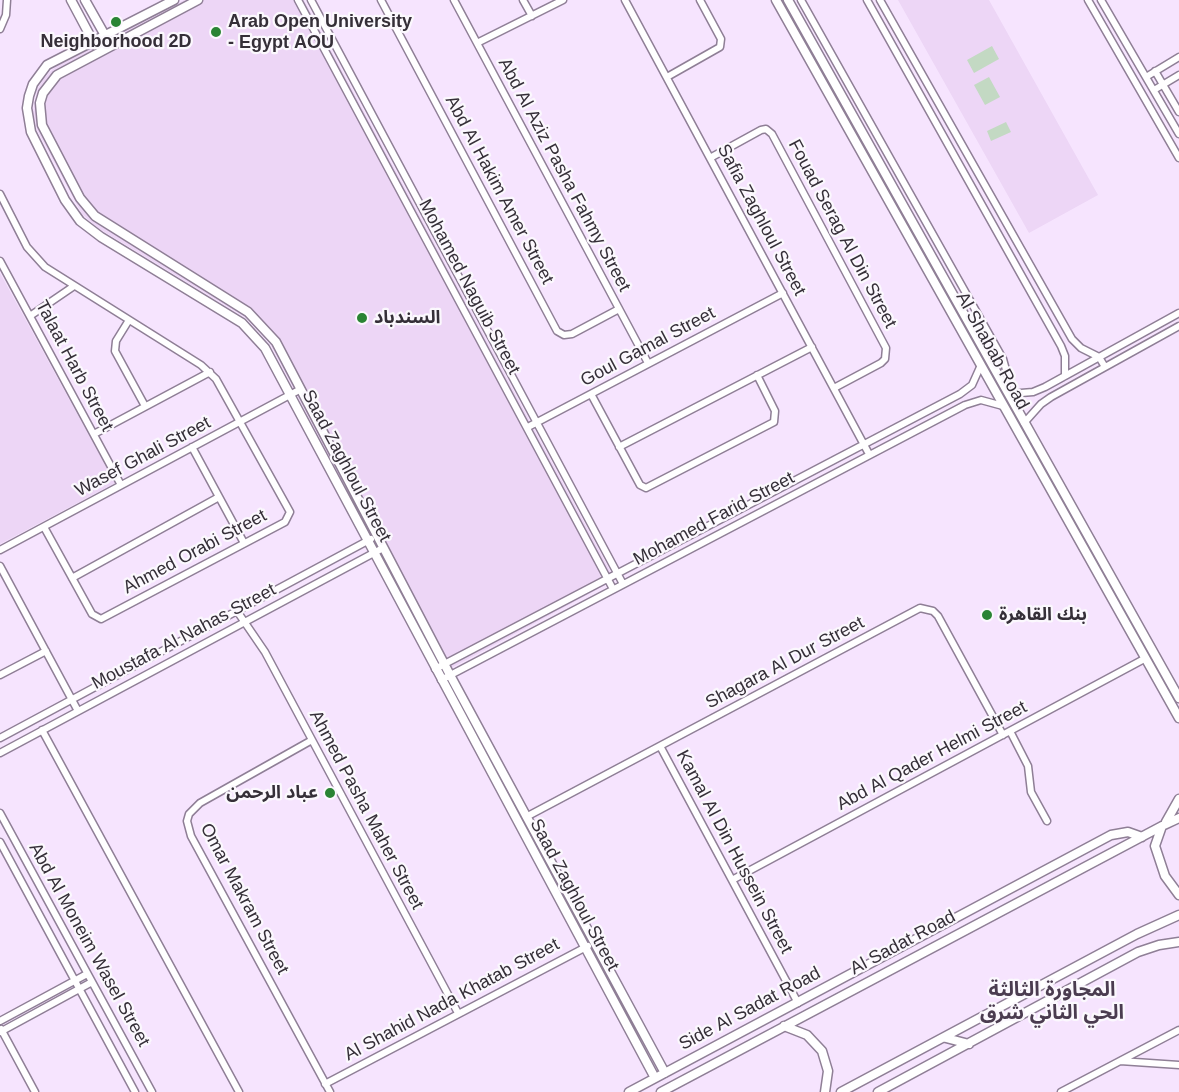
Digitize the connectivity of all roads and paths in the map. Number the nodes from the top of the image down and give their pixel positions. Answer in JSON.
{"nodes":[{"id":1,"x":7,"y":0,"type":"edge"},
{"id":2,"x":71,"y":0,"type":"edge"},
{"id":3,"x":86,"y":0,"type":"edge"},
{"id":4,"x":174,"y":0,"type":"edge"},
{"id":5,"x":198,"y":0,"type":"edge"},
{"id":6,"x":298,"y":0,"type":"edge"},
{"id":7,"x":311,"y":0,"type":"edge"},
{"id":8,"x":381,"y":0,"type":"edge"},
{"id":9,"x":454,"y":0,"type":"edge"},
{"id":10,"x":524,"y":0,"type":"edge"},
{"id":11,"x":563,"y":0,"type":"edge"},
{"id":12,"x":626,"y":0,"type":"edge"},
{"id":13,"x":700,"y":0,"type":"edge"},
{"id":14,"x":776,"y":0,"type":"edge"},
{"id":15,"x":788,"y":0,"type":"edge"},
{"id":16,"x":801,"y":0,"type":"edge"},
{"id":17,"x":867,"y":0,"type":"edge"},
{"id":18,"x":880,"y":0,"type":"edge"},
{"id":19,"x":1088,"y":0,"type":"edge"},
{"id":20,"x":1101,"y":0,"type":"edge"},
{"id":21,"x":532,"y":16,"type":"junction"},
{"id":22,"x":98,"y":23,"type":"junction"},
{"id":23,"x":86,"y":28,"type":"junction"},
{"id":24,"x":0,"y":29,"type":"edge"},
{"id":25,"x":900,"y":34,"type":"junction"},
{"id":26,"x":105,"y":36,"type":"junction"},
{"id":27,"x":890,"y":39,"type":"junction"},
{"id":28,"x":93,"y":41,"type":"junction"},
{"id":29,"x":477,"y":43,"type":"junction"},
{"id":30,"x":111,"y":46,"type":"junction"},
{"id":31,"x":99,"y":52,"type":"junction"},
{"id":32,"x":1179,"y":57,"type":"edge"},
{"id":33,"x":1155,"y":71,"type":"junction"},
{"id":34,"x":1179,"y":75,"type":"edge"},
{"id":35,"x":1146,"y":76,"type":"junction"},
{"id":36,"x":667,"y":77,"type":"junction"},
{"id":37,"x":1163,"y":84,"type":"junction"},
{"id":38,"x":1154,"y":90,"type":"junction"},
{"id":39,"x":363,"y":96,"type":"junction"},
{"id":40,"x":353,"y":101,"type":"junction"},
{"id":41,"x":1179,"y":112,"type":"edge"},
{"id":42,"x":1179,"y":134,"type":"edge"},
{"id":43,"x":958,"y":138,"type":"junction"},
{"id":44,"x":948,"y":144,"type":"junction"},
{"id":45,"x":710,"y":158,"type":"junction"},
{"id":46,"x":1179,"y":158,"type":"edge"},
{"id":47,"x":985,"y":186,"type":"junction"},
{"id":48,"x":975,"y":192,"type":"junction"},
{"id":49,"x":0,"y":195,"type":"edge"},
{"id":50,"x":128,"y":237,"type":"junction"},
{"id":51,"x":119,"y":248,"type":"junction"},
{"id":52,"x":150,"y":251,"type":"junction"},
{"id":53,"x":0,"y":261,"type":"edge"},
{"id":54,"x":143,"y":262,"type":"junction"},
{"id":55,"x":74,"y":286,"type":"junction"},
{"id":56,"x":783,"y":293,"type":"junction"},
{"id":57,"x":619,"y":309,"type":"junction"},
{"id":58,"x":1179,"y":313,"type":"edge"},
{"id":59,"x":30,"y":316,"type":"junction"},
{"id":60,"x":129,"y":320,"type":"junction"},
{"id":61,"x":1179,"y":326,"type":"edge"},
{"id":62,"x":812,"y":347,"type":"junction"},
{"id":63,"x":1099,"y":357,"type":"junction"},
{"id":64,"x":648,"y":363,"type":"junction"},
{"id":65,"x":981,"y":365,"type":"junction"},
{"id":66,"x":1104,"y":367,"type":"junction"},
{"id":67,"x":210,"y":372,"type":"junction"},
{"id":68,"x":757,"y":375,"type":"junction"},
{"id":69,"x":1065,"y":376,"type":"junction"},
{"id":70,"x":1004,"y":386,"type":"junction"},
{"id":71,"x":834,"y":388,"type":"junction"},
{"id":72,"x":300,"y":389,"type":"junction"},
{"id":73,"x":591,"y":394,"type":"junction"},
{"id":74,"x":960,"y":394,"type":"junction"},
{"id":75,"x":1009,"y":394,"type":"junction"},
{"id":76,"x":290,"y":395,"type":"junction"},
{"id":77,"x":965,"y":405,"type":"junction"},
{"id":78,"x":145,"y":406,"type":"junction"},
{"id":79,"x":1005,"y":406,"type":"junction"},
{"id":80,"x":240,"y":422,"type":"junction"},
{"id":81,"x":537,"y":422,"type":"junction"},
{"id":82,"x":1024,"y":423,"type":"junction"},
{"id":83,"x":528,"y":427,"type":"junction"},
{"id":84,"x":94,"y":434,"type":"junction"},
{"id":85,"x":864,"y":444,"type":"junction"},
{"id":86,"x":192,"y":447,"type":"junction"},
{"id":87,"x":620,"y":447,"type":"junction"},
{"id":88,"x":869,"y":454,"type":"junction"},
{"id":89,"x":121,"y":485,"type":"junction"},
{"id":90,"x":219,"y":497,"type":"junction"},
{"id":91,"x":44,"y":526,"type":"junction"},
{"id":92,"x":377,"y":536,"type":"junction"},
{"id":93,"x":368,"y":541,"type":"junction"},
{"id":94,"x":244,"y":543,"type":"junction"},
{"id":95,"x":383,"y":548,"type":"junction"},
{"id":96,"x":0,"y":550,"type":"edge"},
{"id":97,"x":374,"y":552,"type":"junction"},
{"id":98,"x":0,"y":566,"type":"edge"},
{"id":99,"x":618,"y":573,"type":"junction"},
{"id":100,"x":72,"y":578,"type":"junction"},
{"id":101,"x":608,"y":579,"type":"junction"},
{"id":102,"x":623,"y":584,"type":"junction"},
{"id":103,"x":613,"y":589,"type":"junction"},
{"id":104,"x":237,"y":611,"type":"junction"},
{"id":105,"x":244,"y":622,"type":"junction"},
{"id":106,"x":46,"y":651,"type":"junction"},
{"id":107,"x":1146,"y":658,"type":"junction"},
{"id":108,"x":444,"y":664,"type":"junction"},
{"id":109,"x":435,"y":669,"type":"junction"},
{"id":110,"x":0,"y":675,"type":"edge"},
{"id":111,"x":450,"y":675,"type":"junction"},
{"id":112,"x":441,"y":680,"type":"junction"},
{"id":113,"x":1176,"y":688,"type":"edge"},
{"id":114,"x":1179,"y":698,"type":"edge"},
{"id":115,"x":72,"y":700,"type":"junction"},
{"id":116,"x":78,"y":711,"type":"junction"},
{"id":117,"x":1179,"y":718,"type":"edge"},
{"id":118,"x":42,"y":730,"type":"junction"},
{"id":119,"x":1010,"y":731,"type":"junction"},
{"id":120,"x":1003,"y":735,"type":"junction"},
{"id":121,"x":0,"y":738,"type":"edge"},
{"id":122,"x":312,"y":740,"type":"junction"},
{"id":123,"x":660,"y":746,"type":"junction"},
{"id":124,"x":0,"y":753,"type":"edge"},
{"id":125,"x":1179,"y":799,"type":"edge"},
{"id":126,"x":0,"y":813,"type":"edge"},
{"id":127,"x":526,"y":818,"type":"junction"},
{"id":128,"x":1179,"y":818,"type":"edge"},
{"id":129,"x":1047,"y":821,"type":"dead end"},
{"id":130,"x":517,"y":823,"type":"junction"},
{"id":131,"x":1163,"y":825,"type":"junction"},
{"id":132,"x":1142,"y":837,"type":"junction"},
{"id":133,"x":0,"y":842,"type":"edge"},
{"id":134,"x":1045,"y":870,"type":"junction"},
{"id":135,"x":732,"y":880,"type":"junction"},
{"id":136,"x":1052,"y":883,"type":"junction"},
{"id":137,"x":1179,"y":895,"type":"edge"},
{"id":138,"x":1179,"y":915,"type":"edge"},
{"id":139,"x":1137,"y":934,"type":"junction"},
{"id":140,"x":1179,"y":942,"type":"edge"},
{"id":141,"x":594,"y":943,"type":"junction"},
{"id":142,"x":584,"y":948,"type":"junction"},
{"id":143,"x":1138,"y":952,"type":"junction"},
{"id":144,"x":87,"y":974,"type":"junction"},
{"id":145,"x":75,"y":981,"type":"junction"},
{"id":146,"x":92,"y":982,"type":"junction"},
{"id":147,"x":80,"y":989,"type":"junction"},
{"id":148,"x":798,"y":1003,"type":"junction"},
{"id":149,"x":458,"y":1013,"type":"junction"},
{"id":150,"x":0,"y":1021,"type":"edge"},
{"id":151,"x":783,"y":1026,"type":"junction"},
{"id":152,"x":1,"y":1030,"type":"edge"},
{"id":153,"x":1179,"y":1030,"type":"edge"},
{"id":154,"x":946,"y":1038,"type":"junction"},
{"id":155,"x":969,"y":1044,"type":"junction"},
{"id":156,"x":698,"y":1054,"type":"junction"},
{"id":157,"x":723,"y":1060,"type":"junction"},
{"id":158,"x":1119,"y":1061,"type":"junction"},
{"id":159,"x":1179,"y":1065,"type":"edge"},
{"id":160,"x":665,"y":1073,"type":"junction"},
{"id":161,"x":655,"y":1078,"type":"junction"},
{"id":162,"x":325,"y":1084,"type":"junction"},
{"id":163,"x":35,"y":1092,"type":"edge"},
{"id":164,"x":135,"y":1092,"type":"edge"},
{"id":165,"x":152,"y":1092,"type":"edge"},
{"id":166,"x":239,"y":1092,"type":"edge"},
{"id":167,"x":330,"y":1092,"type":"edge"},
{"id":168,"x":629,"y":1092,"type":"edge"},
{"id":169,"x":661,"y":1092,"type":"edge"},
{"id":170,"x":825,"y":1092,"type":"edge"},
{"id":171,"x":841,"y":1092,"type":"edge"},
{"id":172,"x":878,"y":1092,"type":"edge"},
{"id":173,"x":1061,"y":1092,"type":"edge"}],
"edges":[{"from":1,"to":24,"type":"street"},
{"from":2,"to":23,"type":"street"},
{"from":3,"to":22,"type":"street"},
{"from":4,"to":26,"type":"street","name":"Saad Zaghloul Street"},
{"from":5,"to":30,"type":"street","name":"Saad Zaghloul Street"},
{"from":6,"to":40,"type":"street","name":"Mohamed Naguib Street"},
{"from":7,"to":39,"type":"street","name":"Mohamed Naguib Street"},
{"from":8,"to":57,"type":"street","name":"Abd Al Hakim Amer Street"},
{"from":9,"to":29,"type":"street","name":"Abd Al Aziz Pasha Fahmy Street"},
{"from":10,"to":21,"type":"street"},
{"from":11,"to":21,"type":"street"},
{"from":12,"to":36,"type":"street","name":"Safia Zaghloul Street"},
{"from":13,"to":36,"type":"street"},
{"from":14,"to":65,"type":"street","name":"Al Shabab Road"},
{"from":15,"to":70,"type":"street","name":"Al Shabab Road"},
{"from":16,"to":70,"type":"street"},
{"from":17,"to":27,"type":"street"},
{"from":18,"to":25,"type":"street"},
{"from":19,"to":46,"type":"street"},
{"from":20,"to":35,"type":"street"},
{"from":21,"to":29,"type":"street"},
{"from":22,"to":23,"type":"street"},
{"from":22,"to":26,"type":"street"},
{"from":23,"to":28,"type":"street"},
{"from":25,"to":27,"type":"street"},
{"from":25,"to":43,"type":"street"},
{"from":26,"to":28,"type":"street","name":"Saad Zaghloul Street"},
{"from":26,"to":30,"type":"street"},
{"from":27,"to":44,"type":"street"},
{"from":28,"to":31,"type":"street"},
{"from":28,"to":51,"type":"street","name":"Saad Zaghloul Street"},
{"from":29,"to":57,"type":"street","name":"Abd Al Aziz Pasha Fahmy Street"},
{"from":30,"to":31,"type":"street","name":"Saad Zaghloul Street"},
{"from":31,"to":50,"type":"street","name":"Saad Zaghloul Street"},
{"from":32,"to":33,"type":"street"},
{"from":33,"to":35,"type":"street"},
{"from":33,"to":37,"type":"street"},
{"from":34,"to":37,"type":"street"},
{"from":35,"to":38,"type":"street"},
{"from":36,"to":45,"type":"street","name":"Safia Zaghloul Street"},
{"from":37,"to":38,"type":"street"},
{"from":37,"to":41,"type":"street"},
{"from":38,"to":42,"type":"street"},
{"from":39,"to":40,"type":"street"},
{"from":39,"to":81,"type":"street","name":"Mohamed Naguib Street"},
{"from":40,"to":83,"type":"street","name":"Mohamed Naguib Street"},
{"from":43,"to":44,"type":"street"},
{"from":43,"to":47,"type":"street"},
{"from":44,"to":48,"type":"street"},
{"from":45,"to":56,"type":"street","name":"Safia Zaghloul Street"},
{"from":45,"to":71,"type":"street","name":"Fouad Serag Al Din Street"},
{"from":47,"to":48,"type":"street"},
{"from":47,"to":63,"type":"street"},
{"from":48,"to":69,"type":"street"},
{"from":49,"to":55,"type":"street","name":"Ahmed Orabi Street"},
{"from":50,"to":51,"type":"street"},
{"from":50,"to":52,"type":"street","name":"Saad Zaghloul Street"},
{"from":51,"to":54,"type":"street","name":"Saad Zaghloul Street"},
{"from":52,"to":54,"type":"street"},
{"from":52,"to":72,"type":"street","name":"Saad Zaghloul Street"},
{"from":53,"to":59,"type":"street","name":"Talaat Harb Street"},
{"from":54,"to":76,"type":"street","name":"Saad Zaghloul Street"},
{"from":55,"to":59,"type":"street"},
{"from":55,"to":60,"type":"street","name":"Ahmed Orabi Street"},
{"from":56,"to":62,"type":"street","name":"Safia Zaghloul Street"},
{"from":56,"to":64,"type":"street","name":"Goul Gamal Street"},
{"from":57,"to":64,"type":"street","name":"Abd Al Aziz Pasha Fahmy Street"},
{"from":58,"to":63,"type":"street"},
{"from":59,"to":84,"type":"street","name":"Talaat Harb Street"},
{"from":60,"to":67,"type":"street","name":"Ahmed Orabi Street"},
{"from":60,"to":78,"type":"street"},
{"from":61,"to":66,"type":"street"},
{"from":62,"to":68,"type":"street"},
{"from":62,"to":71,"type":"street","name":"Safia Zaghloul Street"},
{"from":63,"to":66,"type":"street"},
{"from":63,"to":69,"type":"street"},
{"from":64,"to":73,"type":"street","name":"Goul Gamal Street"},
{"from":65,"to":74,"type":"street","name":"Mohamed Farid Street"},
{"from":65,"to":79,"type":"street","name":"Al Shabab Road"},
{"from":66,"to":82,"type":"street"},
{"from":67,"to":78,"type":"street"},
{"from":67,"to":80,"type":"street","name":"Ahmed Orabi Street"},
{"from":68,"to":87,"type":"street"},
{"from":68,"to":87,"type":"street"},
{"from":69,"to":75,"type":"street"},
{"from":70,"to":75,"type":"street","name":"Al Shabab Road"},
{"from":71,"to":85,"type":"street","name":"Safia Zaghloul Street"},
{"from":72,"to":76,"type":"street","name":"Wasef Ghali Street"},
{"from":72,"to":92,"type":"street","name":"Saad Zaghloul Street"},
{"from":73,"to":81,"type":"street","name":"Goul Gamal Street"},
{"from":73,"to":87,"type":"street"},
{"from":74,"to":77,"type":"street"},
{"from":74,"to":85,"type":"street","name":"Mohamed Farid Street"},
{"from":75,"to":82,"type":"street","name":"Al Shabab Road"},
{"from":76,"to":80,"type":"street","name":"Wasef Ghali Street"},
{"from":76,"to":93,"type":"street","name":"Saad Zaghloul Street"},
{"from":77,"to":79,"type":"street","name":"Mohamed Farid Street"},
{"from":77,"to":88,"type":"street","name":"Mohamed Farid Street"},
{"from":78,"to":84,"type":"street"},
{"from":79,"to":107,"type":"street","name":"Al Shabab Road"},
{"from":80,"to":86,"type":"street","name":"Wasef Ghali Street"},
{"from":80,"to":94,"type":"street","name":"Ahmed Orabi Street"},
{"from":81,"to":83,"type":"street","name":"Goul Gamal Street"},
{"from":81,"to":99,"type":"street","name":"Mohamed Naguib Street"},
{"from":82,"to":113,"type":"street","name":"Al Shabab Road"},
{"from":83,"to":101,"type":"street","name":"Mohamed Naguib Street"},
{"from":84,"to":89,"type":"street","name":"Talaat Harb Street"},
{"from":85,"to":88,"type":"street","name":"Safia Zaghloul Street"},
{"from":85,"to":99,"type":"street","name":"Mohamed Farid Street"},
{"from":86,"to":89,"type":"street","name":"Wasef Ghali Street"},
{"from":86,"to":90,"type":"street"},
{"from":88,"to":102,"type":"street","name":"Mohamed Farid Street"},
{"from":89,"to":91,"type":"street","name":"Wasef Ghali Street"},
{"from":90,"to":94,"type":"street"},
{"from":90,"to":100,"type":"street"},
{"from":91,"to":96,"type":"street","name":"Wasef Ghali Street"},
{"from":91,"to":100,"type":"street","name":"Ahmed Orabi Street"},
{"from":92,"to":93,"type":"street","name":"Moustafa Al Nahas Street"},
{"from":92,"to":95,"type":"street","name":"Saad Zaghloul Street"},
{"from":93,"to":97,"type":"street","name":"Saad Zaghloul Street"},
{"from":93,"to":104,"type":"street","name":"Moustafa Al Nahas Street"},
{"from":94,"to":100,"type":"street","name":"Ahmed Orabi Street"},
{"from":95,"to":97,"type":"street","name":"Moustafa Al Nahas Street"},
{"from":95,"to":108,"type":"street","name":"Saad Zaghloul Street"},
{"from":97,"to":105,"type":"street","name":"Moustafa Al Nahas Street"},
{"from":97,"to":109,"type":"street","name":"Saad Zaghloul Street"},
{"from":98,"to":106,"type":"street"},
{"from":99,"to":101,"type":"street","name":"Mohamed Farid Street"},
{"from":99,"to":102,"type":"street","name":"Mohamed Naguib Street"},
{"from":101,"to":103,"type":"street","name":"Mohamed Naguib Street"},
{"from":101,"to":108,"type":"street","name":"Mohamed Farid Street"},
{"from":102,"to":103,"type":"street","name":"Mohamed Farid Street"},
{"from":103,"to":111,"type":"street","name":"Mohamed Farid Street"},
{"from":104,"to":105,"type":"street","name":"Ahmed Pasha Maher Street"},
{"from":104,"to":115,"type":"street","name":"Moustafa Al Nahas Street"},
{"from":105,"to":116,"type":"street","name":"Moustafa Al Nahas Street"},
{"from":105,"to":122,"type":"street","name":"Ahmed Pasha Maher Street"},
{"from":106,"to":110,"type":"street"},
{"from":106,"to":115,"type":"street"},
{"from":107,"to":117,"type":"street","name":"Al Shabab Road"},
{"from":107,"to":119,"type":"street","name":"Abd Al Qader Helmi Street"},
{"from":108,"to":109,"type":"street","name":"Mohamed Farid Street"},
{"from":108,"to":111,"type":"street","name":"Saad Zaghloul Street"},
{"from":109,"to":112,"type":"street","name":"Saad Zaghloul Street"},
{"from":111,"to":112,"type":"street","name":"Mohamed Farid Street"},
{"from":111,"to":127,"type":"street","name":"Saad Zaghloul Street"},
{"from":112,"to":130,"type":"street","name":"Saad Zaghloul Street"},
{"from":113,"to":114,"type":"street","name":"Al Shabab Road"},
{"from":115,"to":116,"type":"street"},
{"from":115,"to":121,"type":"street","name":"Moustafa Al Nahas Street"},
{"from":116,"to":118,"type":"street","name":"Moustafa Al Nahas Street"},
{"from":118,"to":124,"type":"street","name":"Moustafa Al Nahas Street"},
{"from":118,"to":166,"type":"street"},
{"from":119,"to":120,"type":"street","name":"Abd Al Qader Helmi Street"},
{"from":119,"to":129,"type":"street"},
{"from":120,"to":123,"type":"street","name":"Shagara Al Dur Street"},
{"from":120,"to":135,"type":"street","name":"Abd Al Qader Helmi Street"},
{"from":122,"to":149,"type":"street","name":"Ahmed Pasha Maher Street"},
{"from":122,"to":162,"type":"street","name":"Omar Makram Street"},
{"from":123,"to":127,"type":"street","name":"Shagara Al Dur Street"},
{"from":123,"to":135,"type":"street","name":"Kamal Al Din Hussein Street"},
{"from":125,"to":131,"type":"street"},
{"from":126,"to":144,"type":"street","name":"Abd Al Moneim Wasel Street"},
{"from":127,"to":130,"type":"street"},
{"from":127,"to":141,"type":"street","name":"Saad Zaghloul Street"},
{"from":128,"to":131,"type":"street","name":"Al Sadat Road"},
{"from":130,"to":142,"type":"street","name":"Saad Zaghloul Street"},
{"from":131,"to":132,"type":"street","name":"Al Sadat Road"},
{"from":131,"to":137,"type":"street"},
{"from":132,"to":134,"type":"street","name":"Side Al Sadat Road"},
{"from":132,"to":136,"type":"street","name":"Al Sadat Road"},
{"from":133,"to":145,"type":"street","name":"Abd Al Moneim Wasel Street"},
{"from":134,"to":136,"type":"street"},
{"from":134,"to":148,"type":"street","name":"Side Al Sadat Road"},
{"from":135,"to":148,"type":"street","name":"Kamal Al Din Hussein Street"},
{"from":136,"to":151,"type":"street","name":"Al Sadat Road"},
{"from":138,"to":139,"type":"street"},
{"from":139,"to":143,"type":"street"},
{"from":139,"to":154,"type":"street"},
{"from":140,"to":143,"type":"street"},
{"from":141,"to":142,"type":"street","name":"Al Shahid Nada Khatab Street"},
{"from":141,"to":160,"type":"street","name":"Saad Zaghloul Street"},
{"from":142,"to":149,"type":"street","name":"Al Shahid Nada Khatab Street"},
{"from":142,"to":161,"type":"street","name":"Saad Zaghloul Street"},
{"from":143,"to":155,"type":"street"},
{"from":144,"to":145,"type":"street"},
{"from":144,"to":146,"type":"street","name":"Abd Al Moneim Wasel Street"},
{"from":145,"to":147,"type":"street","name":"Abd Al Moneim Wasel Street"},
{"from":145,"to":150,"type":"street"},
{"from":146,"to":147,"type":"street"},
{"from":146,"to":165,"type":"street","name":"Abd Al Moneim Wasel Street"},
{"from":147,"to":152,"type":"street"},
{"from":147,"to":164,"type":"street","name":"Abd Al Moneim Wasel Street"},
{"from":148,"to":156,"type":"street","name":"Side Al Sadat Road"},
{"from":149,"to":162,"type":"street","name":"Al Shahid Nada Khatab Street"},
{"from":151,"to":157,"type":"street","name":"Al Sadat Road"},
{"from":151,"to":170,"type":"street"},
{"from":152,"to":163,"type":"street"},
{"from":153,"to":158,"type":"street"},
{"from":154,"to":155,"type":"street"},
{"from":154,"to":171,"type":"street"},
{"from":155,"to":172,"type":"street"},
{"from":156,"to":157,"type":"street"},
{"from":156,"to":160,"type":"street","name":"Side Al Sadat Road"},
{"from":157,"to":169,"type":"street","name":"Al Sadat Road"},
{"from":158,"to":159,"type":"street"},
{"from":158,"to":173,"type":"street"},
{"from":160,"to":161,"type":"street","name":"Side Al Sadat Road"},
{"from":161,"to":168,"type":"street","name":"Side Al Sadat Road"},
{"from":162,"to":167,"type":"street","name":"Omar Makram Street"}]}
